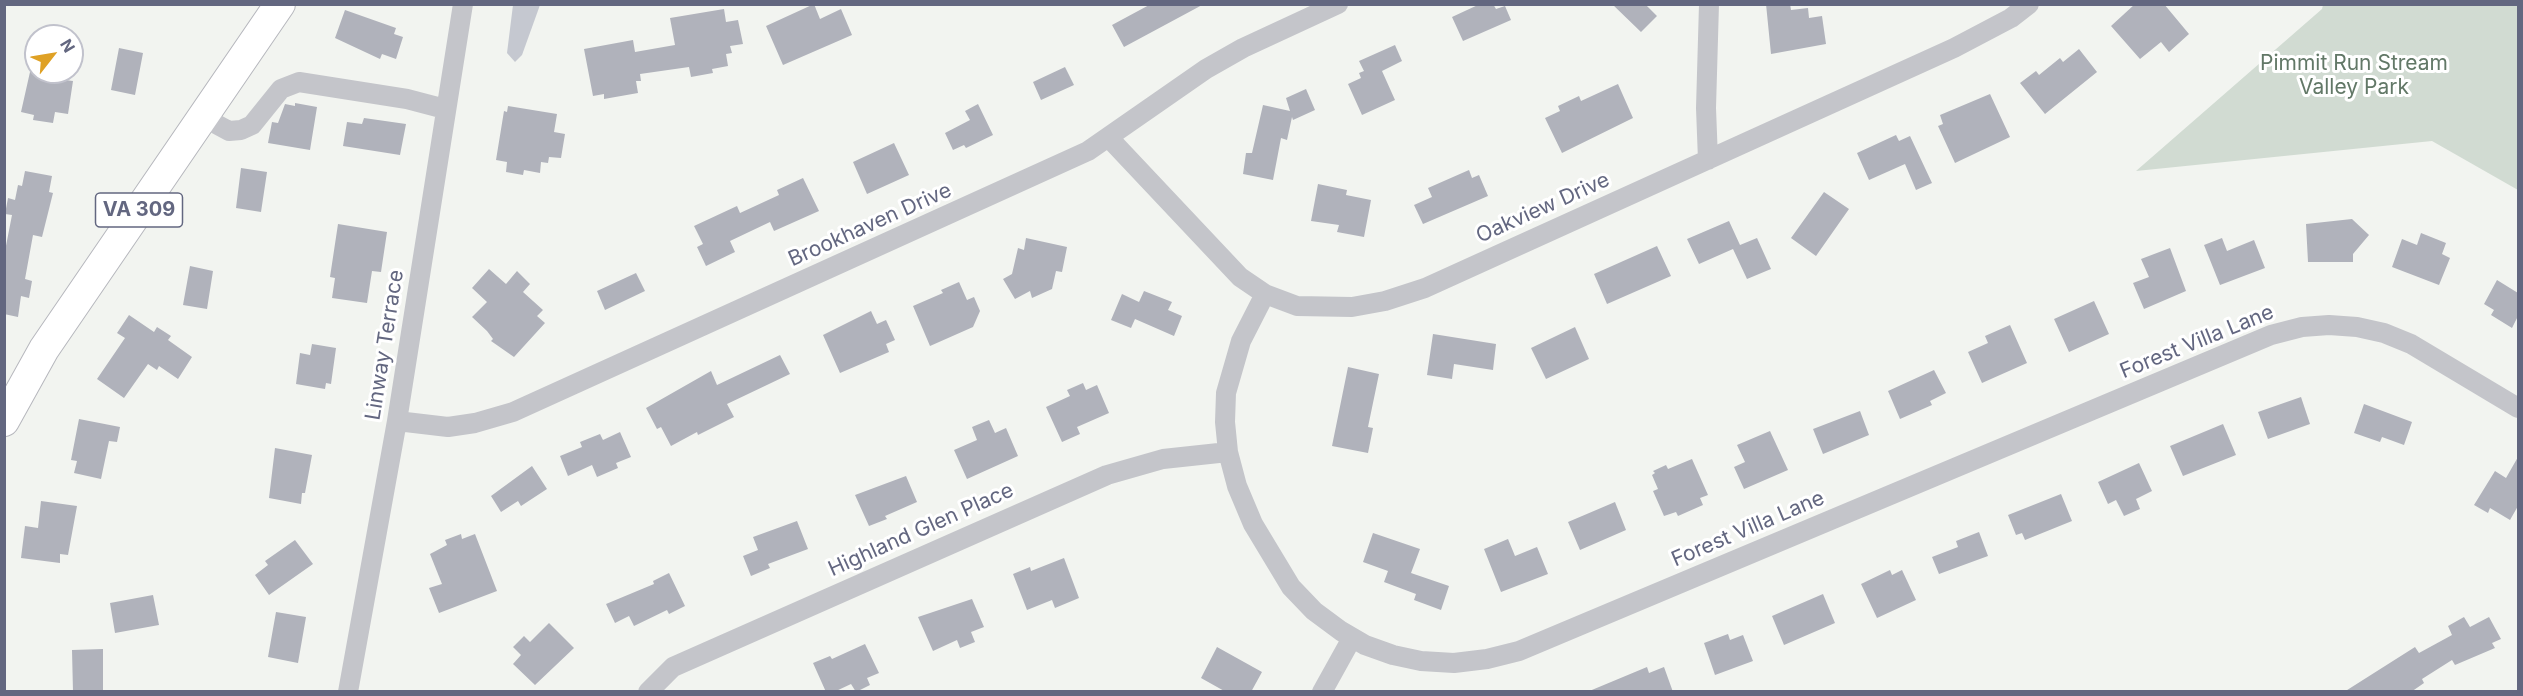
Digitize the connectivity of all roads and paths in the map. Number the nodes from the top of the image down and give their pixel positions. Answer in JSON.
{"nodes":[{"id":1,"x":280,"y":4,"type":"edge"},
{"id":2,"x":463,"y":4,"type":"edge"},
{"id":3,"x":1338,"y":4,"type":"edge"},
{"id":4,"x":1709,"y":4,"type":"edge"},
{"id":5,"x":2029,"y":4,"type":"edge"},
{"id":6,"x":445,"y":109,"type":"junction"},
{"id":7,"x":203,"y":117,"type":"junction"},
{"id":8,"x":1109,"y":138,"type":"junction"},
{"id":9,"x":1708,"y":160,"type":"junction"},
{"id":10,"x":1265,"y":294,"type":"junction"},
{"id":11,"x":2518,"y":408,"type":"edge"},
{"id":12,"x":4,"y":421,"type":"edge"},
{"id":13,"x":397,"y":421,"type":"junction"},
{"id":14,"x":1228,"y":452,"type":"junction"},
{"id":15,"x":1352,"y":638,"type":"junction"},
{"id":16,"x":348,"y":692,"type":"edge"},
{"id":17,"x":648,"y":692,"type":"edge"},
{"id":18,"x":1322,"y":692,"type":"edge"}],
"edges":[{"from":1,"to":7,"type":"main road","number":"VA 309"},
{"from":2,"to":6,"type":"street","name":"Linway Terrace"},
{"from":3,"to":8,"type":"street","name":"Brookhaven Drive"},
{"from":4,"to":9,"type":"street"},
{"from":5,"to":9,"type":"street","name":"Oakview Drive"},
{"from":6,"to":7,"type":"street"},
{"from":6,"to":13,"type":"street","name":"Linway Terrace"},
{"from":7,"to":12,"type":"main road","number":"VA 309"},
{"from":8,"to":10,"type":"street","name":"Oakview Drive"},
{"from":8,"to":13,"type":"street","name":"Brookhaven Drive"},
{"from":9,"to":10,"type":"street","name":"Oakview Drive"},
{"from":10,"to":14,"type":"street","name":"Forest Villa Lane"},
{"from":11,"to":15,"type":"street","name":"Forest Villa Lane"},
{"from":13,"to":16,"type":"street","name":"Linway Terrace"},
{"from":14,"to":15,"type":"street","name":"Forest Villa Lane"},
{"from":14,"to":17,"type":"street","name":"Highland Glen Place"},
{"from":15,"to":18,"type":"street"}]}
